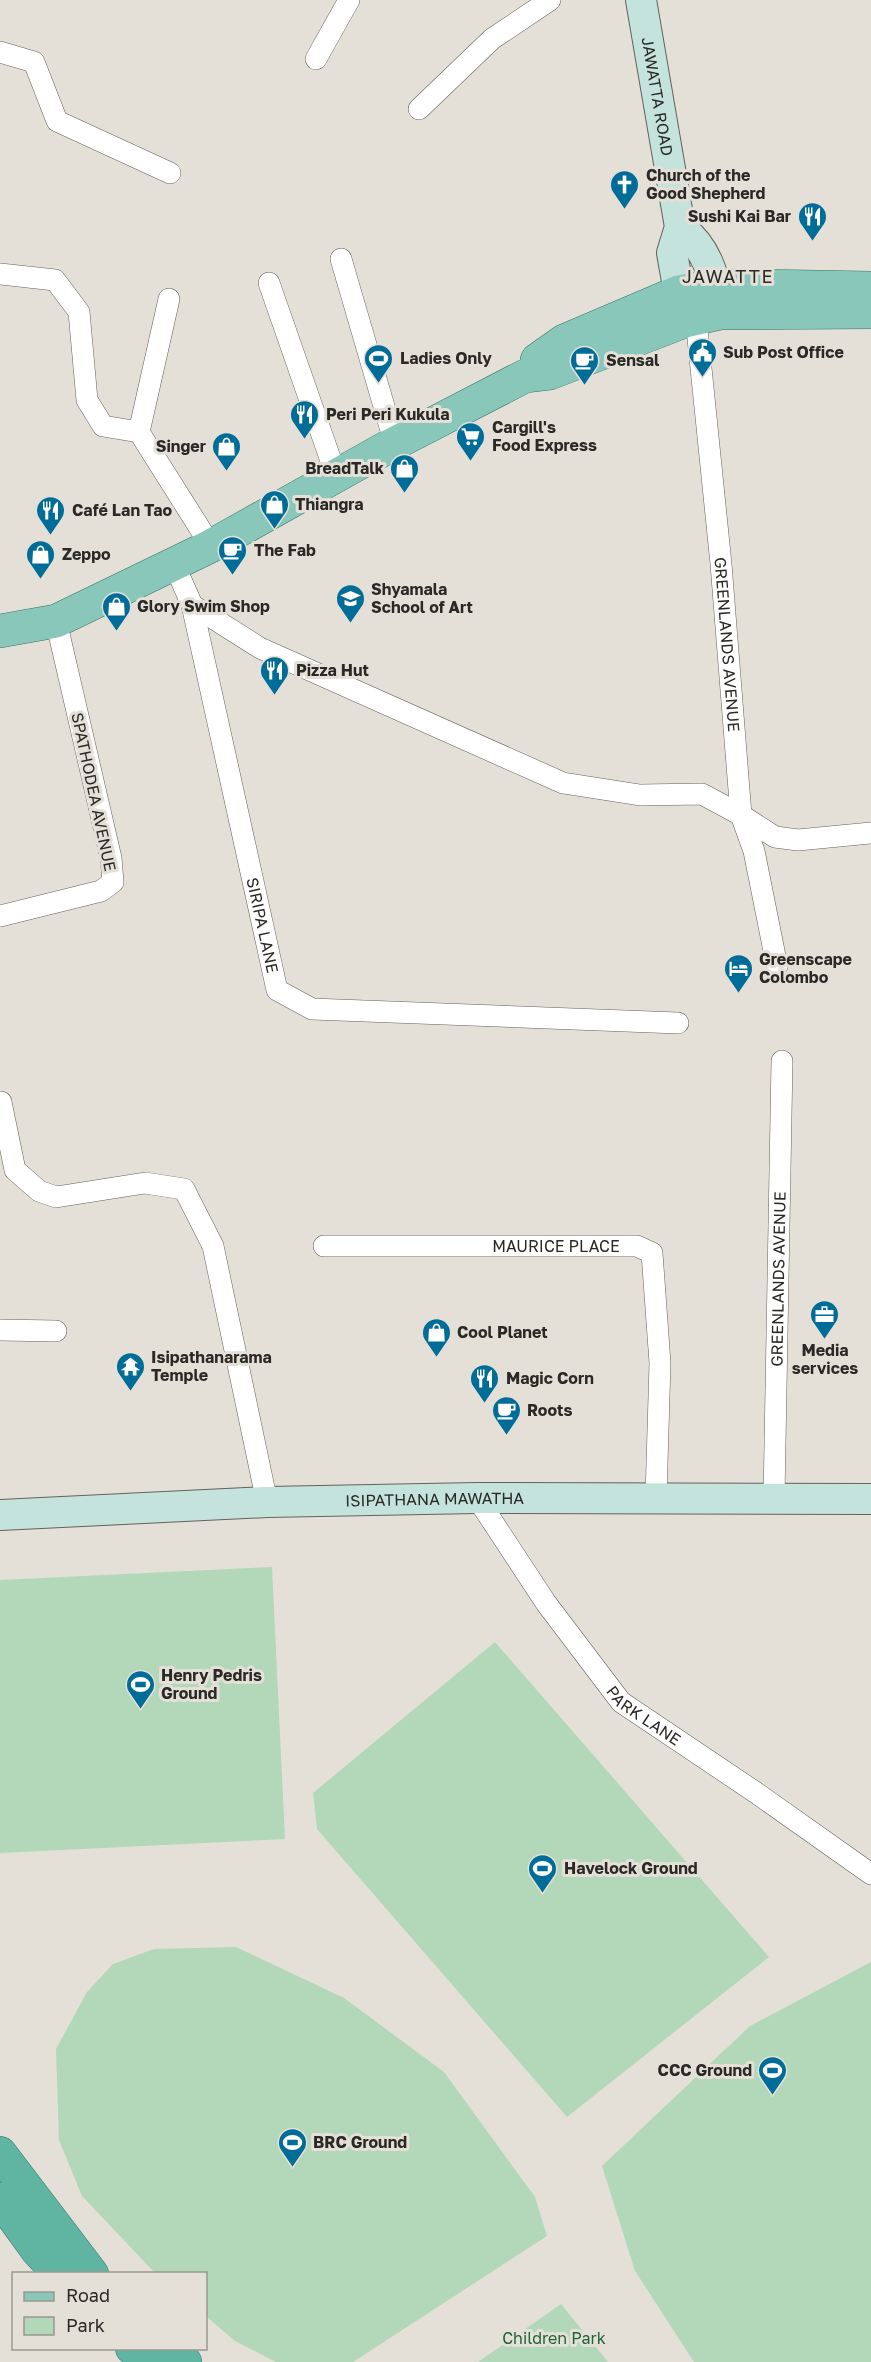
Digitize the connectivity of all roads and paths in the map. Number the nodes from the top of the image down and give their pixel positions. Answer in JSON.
{"nodes":[{"id":1,"x":349,"y":0,"type":"edge"},
{"id":2,"x":550,"y":0,"type":"edge"},
{"id":3,"x":641,"y":0,"type":"edge"},
{"id":4,"x":0,"y":52,"type":"edge"},
{"id":5,"x":316,"y":59,"type":"dead end"},
{"id":6,"x":418,"y":109,"type":"dead end"},
{"id":7,"x":170,"y":173,"type":"dead end"},
{"id":8,"x":341,"y":259,"type":"dead end"},
{"id":9,"x":0,"y":274,"type":"edge"},
{"id":10,"x":268,"y":283,"type":"dead end"},
{"id":11,"x":871,"y":288,"type":"edge"},
{"id":12,"x":169,"y":300,"type":"dead end"},
{"id":13,"x":699,"y":306,"type":"junction"},
{"id":14,"x":871,"y":312,"type":"edge"},
{"id":15,"x":140,"y":432,"type":"junction"},
{"id":16,"x":395,"y":444,"type":"junction"},
{"id":17,"x":337,"y":478,"type":"junction"},
{"id":18,"x":211,"y":546,"type":"junction"},
{"id":19,"x":174,"y":564,"type":"junction"},
{"id":20,"x":192,"y":605,"type":"junction"},
{"id":21,"x":56,"y":621,"type":"junction"},
{"id":22,"x":0,"y":631,"type":"edge"},
{"id":23,"x":741,"y":815,"type":"junction"},
{"id":24,"x":871,"y":833,"type":"edge"},
{"id":25,"x":0,"y":916,"type":"edge"},
{"id":26,"x":777,"y":966,"type":"dead end"},
{"id":27,"x":678,"y":1023,"type":"dead end"},
{"id":28,"x":782,"y":1061,"type":"dead end"},
{"id":29,"x":1,"y":1102,"type":"edge"},
{"id":30,"x":324,"y":1246,"type":"dead end"},
{"id":31,"x":0,"y":1330,"type":"edge"},
{"id":32,"x":56,"y":1331,"type":"dead end"},
{"id":33,"x":656,"y":1497,"type":"junction"},
{"id":34,"x":477,"y":1498,"type":"junction"},
{"id":35,"x":774,"y":1498,"type":"junction"},
{"id":36,"x":871,"y":1499,"type":"edge"},
{"id":37,"x":267,"y":1502,"type":"junction"},
{"id":38,"x":0,"y":1515,"type":"edge"},
{"id":39,"x":871,"y":1874,"type":"edge"},
{"id":40,"x":0,"y":2153,"type":"edge"},
{"id":41,"x":0,"y":2199,"type":"edge"},
{"id":42,"x":57,"y":2272,"type":"edge"},
{"id":43,"x":90,"y":2272,"type":"edge"},
{"id":44,"x":133,"y":2350,"type":"edge"},
{"id":45,"x":170,"y":2350,"type":"edge"},
{"id":46,"x":149,"y":2362,"type":"edge"},
{"id":47,"x":185,"y":2362,"type":"edge"}],
"edges":[{"from":1,"to":5,"type":"street"},
{"from":2,"to":6,"type":"street"},
{"from":3,"to":13,"type":"main road","name":"JAWATTA ROAD"},
{"from":4,"to":7,"type":"street"},
{"from":8,"to":16,"type":"street"},
{"from":9,"to":15,"type":"street"},
{"from":10,"to":17,"type":"street"},
{"from":11,"to":13,"type":"main road"},
{"from":12,"to":15,"type":"street"},
{"from":13,"to":14,"type":"main road"},
{"from":13,"to":16,"type":"main road"},
{"from":13,"to":23,"type":"street","name":"GREENLANDS AVENUE"},
{"from":15,"to":18,"type":"street"},
{"from":16,"to":17,"type":"main road"},
{"from":17,"to":18,"type":"main road"},
{"from":18,"to":19,"type":"main road"},
{"from":19,"to":20,"type":"street","name":"SIRIPA LANE"},
{"from":19,"to":21,"type":"main road"},
{"from":20,"to":23,"type":"street"},
{"from":20,"to":27,"type":"street","name":"SIRIPA LANE"},
{"from":21,"to":22,"type":"main road"},
{"from":21,"to":25,"type":"street","name":"SPATHODEA AVENUE"},
{"from":23,"to":24,"type":"street"},
{"from":23,"to":26,"type":"street","name":"GREENLANDS AVENUE"},
{"from":28,"to":35,"type":"street","name":"GREENLANDS AVENUE"},
{"from":29,"to":37,"type":"street"},
{"from":30,"to":33,"type":"street","name":"MAURICE PLACE"},
{"from":31,"to":32,"type":"street"},
{"from":33,"to":34,"type":"main road","name":"ISIPATHANA MAWATHA"},
{"from":33,"to":35,"type":"main road","name":"ISIPATHANA MAWATHA"},
{"from":34,"to":37,"type":"main road","name":"ISIPATHANA MAWATHA"},
{"from":34,"to":39,"type":"street","name":"PARK LANE"},
{"from":35,"to":36,"type":"main road","name":"ISIPATHANA MAWATHA"},
{"from":37,"to":38,"type":"main road","name":"ISIPATHANA MAWATHA"},
{"from":40,"to":43,"type":"highway"},
{"from":41,"to":42,"type":"highway"},
{"from":44,"to":46,"type":"highway"},
{"from":45,"to":47,"type":"highway"}]}
